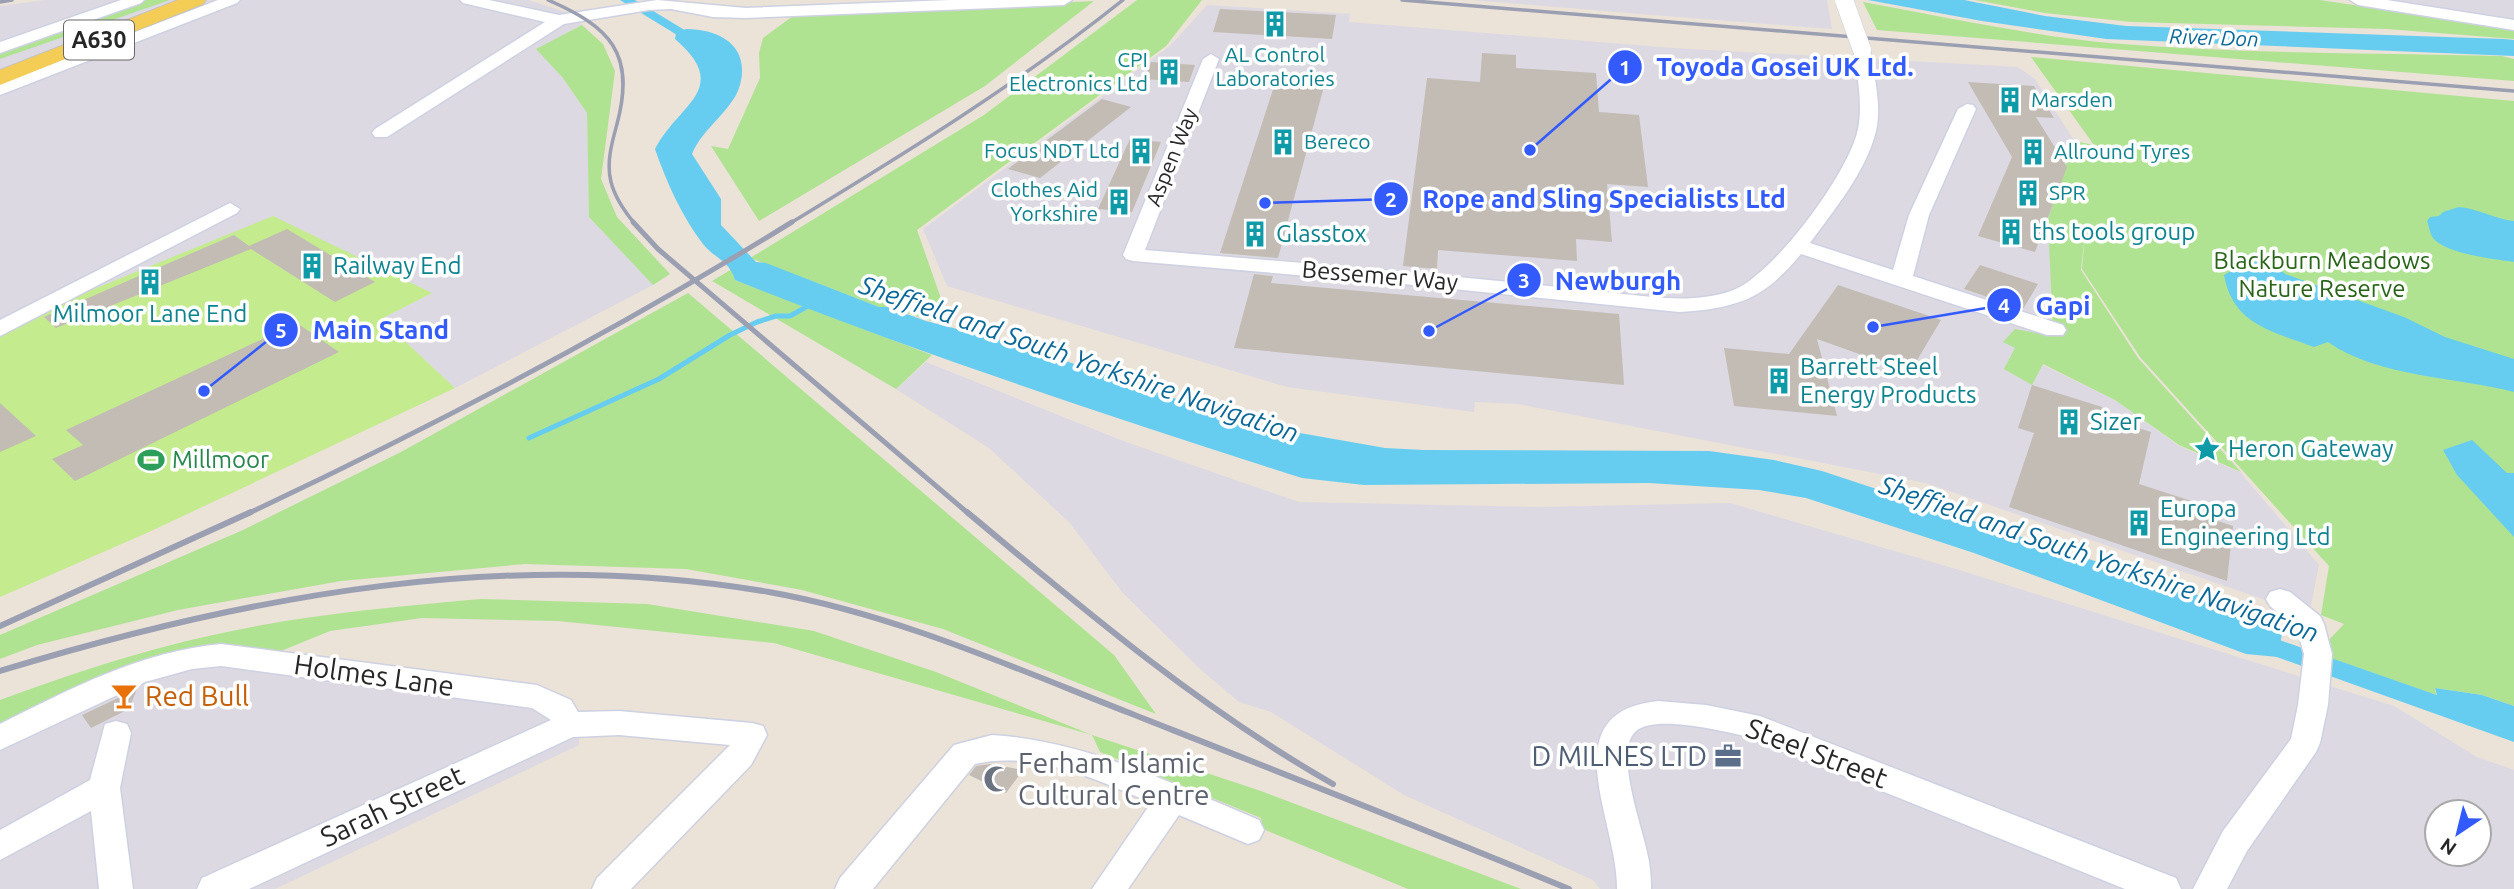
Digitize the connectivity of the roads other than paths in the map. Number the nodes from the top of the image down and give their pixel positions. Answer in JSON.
{"nodes":[{"id":1,"x":136,"y":0,"type":"edge"},
{"id":2,"x":177,"y":0,"type":"edge"},
{"id":3,"x":196,"y":0,"type":"edge"},
{"id":4,"x":232,"y":0,"type":"edge"},
{"id":5,"x":468,"y":0,"type":"edge"},
{"id":6,"x":1064,"y":0,"type":"edge"},
{"id":7,"x":1844,"y":0,"type":"edge"},
{"id":8,"x":2358,"y":0,"type":"edge"},
{"id":9,"x":559,"y":20,"type":"junction"},
{"id":10,"x":2514,"y":25,"type":"edge"},
{"id":11,"x":0,"y":48,"type":"edge"},
{"id":12,"x":1211,"y":59,"type":"dead end"},
{"id":13,"x":0,"y":61,"type":"edge"},
{"id":14,"x":0,"y":78,"type":"edge"},
{"id":15,"x":0,"y":90,"type":"edge"},
{"id":16,"x":1967,"y":109,"type":"dead end"},
{"id":17,"x":380,"y":133,"type":"dead end"},
{"id":18,"x":230,"y":209,"type":"dead end"},
{"id":19,"x":1795,"y":245,"type":"junction"},
{"id":20,"x":1133,"y":256,"type":"joint"},
{"id":21,"x":1901,"y":280,"type":"junction"},
{"id":22,"x":0,"y":329,"type":"edge"},
{"id":23,"x":2055,"y":330,"type":"dead end"},
{"id":24,"x":2280,"y":599,"type":"dead end"},
{"id":25,"x":570,"y":725,"type":"junction"},
{"id":26,"x":116,"y":733,"type":"dead end"},
{"id":27,"x":0,"y":738,"type":"edge"},
{"id":28,"x":104,"y":788,"type":"junction"},
{"id":29,"x":1172,"y":799,"type":"junction"},
{"id":30,"x":1248,"y":830,"type":"dead end"},
{"id":31,"x":0,"y":846,"type":"edge"},
{"id":32,"x":116,"y":889,"type":"edge"},
{"id":33,"x":214,"y":889,"type":"edge"},
{"id":34,"x":609,"y":889,"type":"edge"},
{"id":35,"x":852,"y":889,"type":"edge"},
{"id":36,"x":1109,"y":889,"type":"edge"},
{"id":37,"x":1634,"y":889,"type":"edge"},
{"id":38,"x":2164,"y":889,"type":"edge"},
{"id":39,"x":2210,"y":889,"type":"edge"}],
"edges":[{"from":1,"to":11,"type":"street"},
{"from":2,"to":13,"type":"main road","number":"A630"},
{"from":3,"to":14,"type":"main road","number":"A630"},
{"from":4,"to":15,"type":"street"},
{"from":5,"to":9,"type":"street"},
{"from":6,"to":9,"type":"street"},
{"from":7,"to":19,"type":"street","name":"Bessemer Way","bridge":true},
{"from":8,"to":10,"type":"street"},
{"from":9,"to":17,"type":"street"},
{"from":12,"to":20,"type":"street","name":"Aspen Way"},
{"from":16,"to":21,"type":"street"},
{"from":18,"to":22,"type":"street"},
{"from":19,"to":20,"type":"street","name":"Bessemer Way"},
{"from":19,"to":21,"type":"street"},
{"from":21,"to":23,"type":"street"},
{"from":24,"to":39,"type":"street"},
{"from":25,"to":27,"type":"street","name":"Holmes Lane"},
{"from":25,"to":33,"type":"street","name":"Sarah Street"},
{"from":25,"to":34,"type":"street"},
{"from":26,"to":28,"type":"street"},
{"from":28,"to":31,"type":"street"},
{"from":28,"to":32,"type":"street"},
{"from":29,"to":30,"type":"street"},
{"from":29,"to":35,"type":"street"},
{"from":29,"to":36,"type":"street"},
{"from":37,"to":38,"type":"street","name":"Steel Street"}]}
